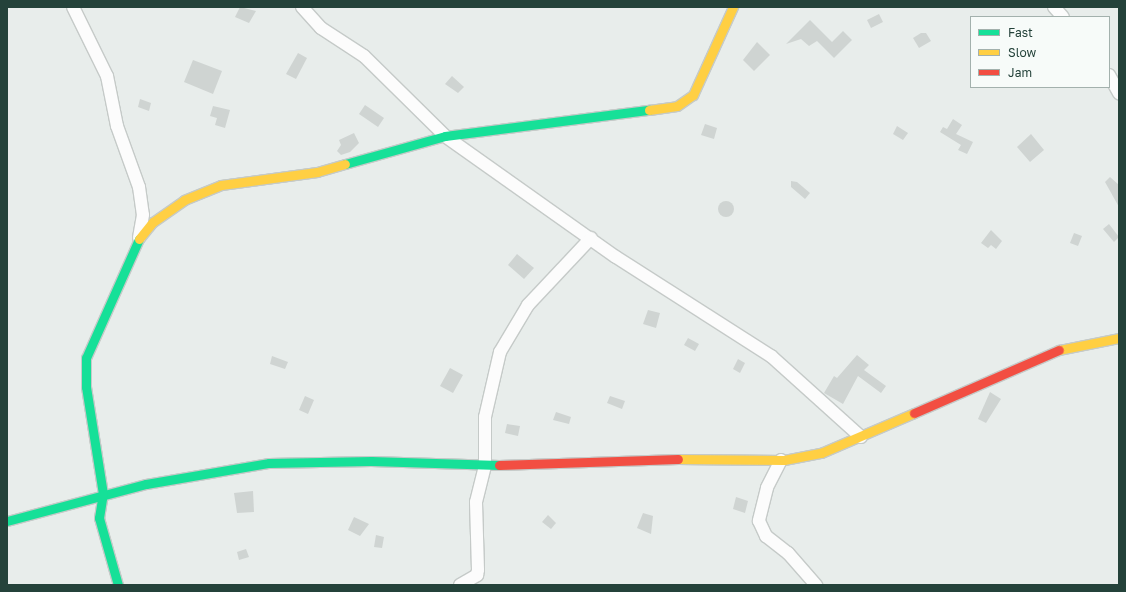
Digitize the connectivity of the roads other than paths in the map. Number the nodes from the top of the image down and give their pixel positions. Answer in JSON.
{"nodes":[{"id":1,"x":73,"y":7,"type":"edge"},
{"id":2,"x":302,"y":7,"type":"edge"},
{"id":3,"x":733,"y":7,"type":"edge"},
{"id":4,"x":1054,"y":7,"type":"edge"},
{"id":5,"x":1062,"y":16,"type":"edge"},
{"id":6,"x":1110,"y":77,"type":"edge"},
{"id":7,"x":1119,"y":93,"type":"edge"},
{"id":8,"x":445,"y":136,"type":"junction"},
{"id":9,"x":591,"y":238,"type":"junction"},
{"id":10,"x":139,"y":239,"type":"junction"},
{"id":11,"x":1119,"y":338,"type":"edge"},
{"id":12,"x":861,"y":437,"type":"junction"},
{"id":13,"x":781,"y":460,"type":"junction"},
{"id":14,"x":485,"y":465,"type":"junction"},
{"id":15,"x":103,"y":494,"type":"junction"},
{"id":16,"x":7,"y":521,"type":"edge"},
{"id":17,"x":118,"y":585,"type":"edge"},
{"id":18,"x":460,"y":585,"type":"edge"},
{"id":19,"x":816,"y":585,"type":"edge"}],
"edges":[{"from":1,"to":10,"type":"street"},
{"from":2,"to":8,"type":"street"},
{"from":3,"to":8,"type":"street"},
{"from":4,"to":5,"type":"street"},
{"from":6,"to":7,"type":"street"},
{"from":8,"to":9,"type":"street"},
{"from":8,"to":10,"type":"street"},
{"from":9,"to":12,"type":"street"},
{"from":9,"to":14,"type":"street"},
{"from":10,"to":15,"type":"street"},
{"from":11,"to":12,"type":"street"},
{"from":12,"to":13,"type":"street"},
{"from":13,"to":14,"type":"street"},
{"from":13,"to":19,"type":"street"},
{"from":14,"to":15,"type":"street"},
{"from":14,"to":18,"type":"street"},
{"from":15,"to":16,"type":"street"},
{"from":15,"to":17,"type":"street"}]}
